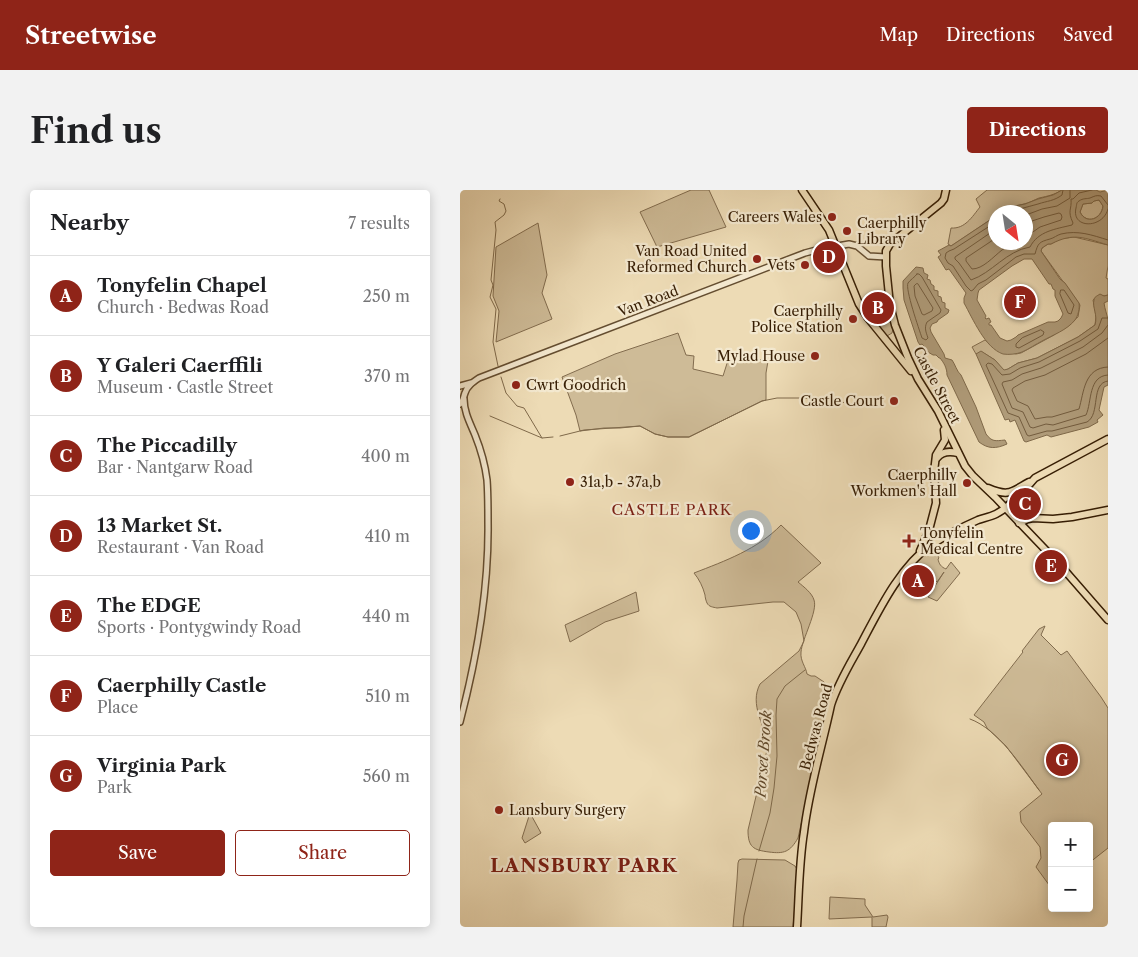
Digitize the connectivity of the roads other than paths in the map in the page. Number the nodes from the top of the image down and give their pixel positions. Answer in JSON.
{"nodes":[{"id":1,"x":802,"y":190,"type":"edge"},
{"id":2,"x":946,"y":190,"type":"edge"},
{"id":3,"x":835,"y":246,"type":"junction"},
{"id":4,"x":886,"y":257,"type":"junction"},
{"id":5,"x":895,"y":325,"type":"junction"},
{"id":6,"x":884,"y":337,"type":"junction"},
{"id":7,"x":918,"y":379,"type":"junction"},
{"id":8,"x":472,"y":383,"type":"junction"},
{"id":9,"x":460,"y":387,"type":"edge"},
{"id":10,"x":464,"y":396,"type":"junction"},
{"id":11,"x":460,"y":404,"type":"edge"},
{"id":12,"x":460,"y":409,"type":"edge"},
{"id":13,"x":466,"y":414,"type":"junction"},
{"id":14,"x":942,"y":421,"type":"junction"},
{"id":15,"x":1108,"y":439,"type":"edge"},
{"id":16,"x":958,"y":453,"type":"junction"},
{"id":17,"x":935,"y":461,"type":"junction"},
{"id":18,"x":983,"y":485,"type":"junction"},
{"id":19,"x":1022,"y":488,"type":"junction"},
{"id":20,"x":1005,"y":508,"type":"junction"},
{"id":21,"x":1108,"y":510,"type":"edge"},
{"id":22,"x":993,"y":515,"type":"junction"},
{"id":23,"x":1017,"y":521,"type":"junction"},
{"id":24,"x":929,"y":530,"type":"junction"},
{"id":25,"x":948,"y":535,"type":"junction"},
{"id":26,"x":919,"y":554,"type":"junction"},
{"id":27,"x":1108,"y":620,"type":"edge"},
{"id":28,"x":460,"y":722,"type":"edge"},
{"id":29,"x":797,"y":927,"type":"edge"}],
"edges":[{"from":1,"to":3,"type":"main road"},
{"from":2,"to":4,"type":"main road"},
{"from":3,"to":4,"type":"street","name":"Van Road"},
{"from":3,"to":6,"type":"main road"},
{"from":3,"to":8,"type":"street","name":"Van Road"},
{"from":4,"to":5,"type":"main road","name":"Castle Street"},
{"from":5,"to":6,"type":"main road"},
{"from":5,"to":7,"type":"main road","name":"Castle Street"},
{"from":6,"to":7,"type":"main road"},
{"from":7,"to":14,"type":"main road","name":"Castle Street"},
{"from":8,"to":9,"type":"street","name":"Van Road"},
{"from":8,"to":10,"type":"street"},
{"from":9,"to":10,"type":"street"},
{"from":10,"to":11,"type":"street"},
{"from":10,"to":13,"type":"street"},
{"from":12,"to":13,"type":"street"},
{"from":13,"to":28,"type":"street"},
{"from":14,"to":16,"type":"main road","name":"Castle Street"},
{"from":14,"to":17,"type":"main road"},
{"from":15,"to":19,"type":"main road"},
{"from":16,"to":17,"type":"main road"},
{"from":16,"to":18,"type":"main road","name":"Castle Street"},
{"from":17,"to":24,"type":"main road"},
{"from":18,"to":19,"type":"main road"},
{"from":18,"to":20,"type":"main road","name":"Castle Street"},
{"from":19,"to":20,"type":"main road"},
{"from":19,"to":23,"type":"main road"},
{"from":20,"to":22,"type":"main road"},
{"from":20,"to":23,"type":"main road","name":"Castle Street"},
{"from":21,"to":23,"type":"main road"},
{"from":22,"to":23,"type":"main road"},
{"from":22,"to":25,"type":"main road"},
{"from":23,"to":27,"type":"main road","name":"Castle Street"},
{"from":24,"to":25,"type":"main road"},
{"from":24,"to":26,"type":"main road"},
{"from":25,"to":26,"type":"main road"},
{"from":26,"to":29,"type":"main road","name":"Bedwas Road"}]}
